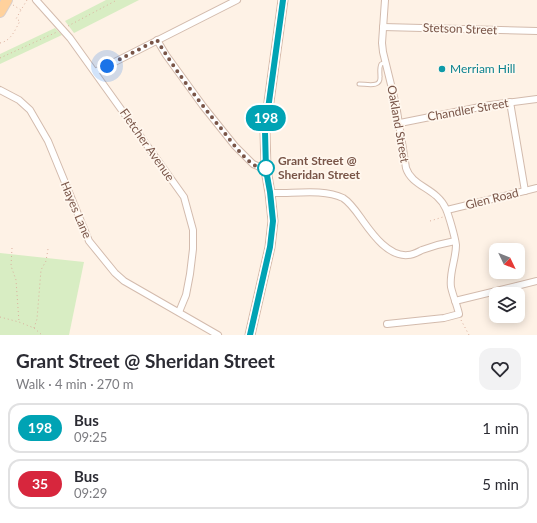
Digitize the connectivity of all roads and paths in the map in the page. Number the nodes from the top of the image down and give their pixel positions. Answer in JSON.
{"nodes":[{"id":1,"x":27,"y":0,"type":"edge"},
{"id":2,"x":36,"y":0,"type":"edge"},
{"id":3,"x":117,"y":0,"type":"edge"},
{"id":4,"x":237,"y":0,"type":"edge"},
{"id":5,"x":283,"y":0,"type":"edge"},
{"id":6,"x":385,"y":0,"type":"edge"},
{"id":7,"x":9,"y":2,"type":"edge"},
{"id":8,"x":21,"y":10,"type":"junction"},
{"id":9,"x":0,"y":12,"type":"edge"},
{"id":10,"x":383,"y":27,"type":"junction"},
{"id":11,"x":63,"y":29,"type":"junction"},
{"id":12,"x":537,"y":31,"type":"edge"},
{"id":13,"x":157,"y":40,"type":"junction"},
{"id":14,"x":0,"y":43,"type":"edge"},
{"id":15,"x":0,"y":58,"type":"edge"},
{"id":16,"x":386,"y":62,"type":"junction"},
{"id":17,"x":95,"y":72,"type":"junction"},
{"id":18,"x":359,"y":84,"type":"dead end"},
{"id":19,"x":0,"y":90,"type":"edge"},
{"id":20,"x":537,"y":99,"type":"edge"},
{"id":21,"x":510,"y":102,"type":"junction"},
{"id":22,"x":400,"y":123,"type":"junction"},
{"id":23,"x":266,"y":170,"type":"junction"},
{"id":24,"x":537,"y":188,"type":"edge"},
{"id":25,"x":525,"y":191,"type":"junction"},
{"id":26,"x":270,"y":192,"type":"junction"},
{"id":27,"x":446,"y":214,"type":"junction"},
{"id":28,"x":430,"y":221,"type":"dead end"},
{"id":29,"x":455,"y":241,"type":"junction"},
{"id":30,"x":12,"y":248,"type":"dead end"},
{"id":31,"x":48,"y":249,"type":"dead end"},
{"id":32,"x":537,"y":281,"type":"edge"},
{"id":33,"x":455,"y":301,"type":"junction"},
{"id":34,"x":179,"y":312,"type":"junction"},
{"id":35,"x":459,"y":314,"type":"junction"},
{"id":36,"x":0,"y":317,"type":"edge"},
{"id":37,"x":20,"y":322,"type":"junction"},
{"id":38,"x":387,"y":324,"type":"dead end"},
{"id":39,"x":34,"y":328,"type":"junction"},
{"id":40,"x":42,"y":335,"type":"edge"},
{"id":41,"x":218,"y":335,"type":"edge"},
{"id":42,"x":250,"y":335,"type":"edge"},
{"id":43,"x":469,"y":335,"type":"edge"}],
"edges":[{"from":1,"to":8,"type":"path"},
{"from":2,"to":11,"type":"street","name":"Fletcher Avenue"},
{"from":3,"to":11,"type":"path"},
{"from":4,"to":13,"type":"street"},
{"from":5,"to":23,"type":"street"},
{"from":6,"to":10,"type":"street","name":"Oakland Street"},
{"from":7,"to":8,"type":"path"},
{"from":7,"to":9,"type":"main road"},
{"from":8,"to":14,"type":"path"},
{"from":10,"to":12,"type":"street","name":"Stetson Street"},
{"from":10,"to":16,"type":"street","name":"Oakland Street"},
{"from":11,"to":15,"type":"path"},
{"from":11,"to":17,"type":"street","name":"Fletcher Avenue"},
{"from":13,"to":17,"type":"street"},
{"from":13,"to":23,"type":"street"},
{"from":16,"to":18,"type":"lane"},
{"from":16,"to":22,"type":"street","name":"Oakland Street"},
{"from":17,"to":34,"type":"street","name":"Fletcher Avenue"},
{"from":19,"to":34,"type":"street","name":"Hayes Lane"},
{"from":20,"to":21,"type":"street","name":"Chandler Street"},
{"from":21,"to":22,"type":"street","name":"Chandler Street"},
{"from":21,"to":25,"type":"street"},
{"from":22,"to":27,"type":"street","name":"Oakland Street"},
{"from":23,"to":26,"type":"street"},
{"from":24,"to":25,"type":"street","name":"Glen Road"},
{"from":25,"to":27,"type":"street","name":"Glen Road"},
{"from":26,"to":29,"type":"street"},
{"from":26,"to":42,"type":"street"},
{"from":27,"to":28,"type":"path"},
{"from":27,"to":29,"type":"street","name":"Oakland Street"},
{"from":29,"to":33,"type":"street","name":"Oakland Street"},
{"from":30,"to":37,"type":"path"},
{"from":31,"to":39,"type":"path"},
{"from":32,"to":33,"type":"street"},
{"from":33,"to":35,"type":"street","name":"Oakland Street"},
{"from":34,"to":41,"type":"street","name":"Hayes Lane"},
{"from":35,"to":38,"type":"street"},
{"from":35,"to":43,"type":"path"},
{"from":36,"to":37,"type":"path"},
{"from":37,"to":39,"type":"path"},
{"from":39,"to":40,"type":"path"}]}
